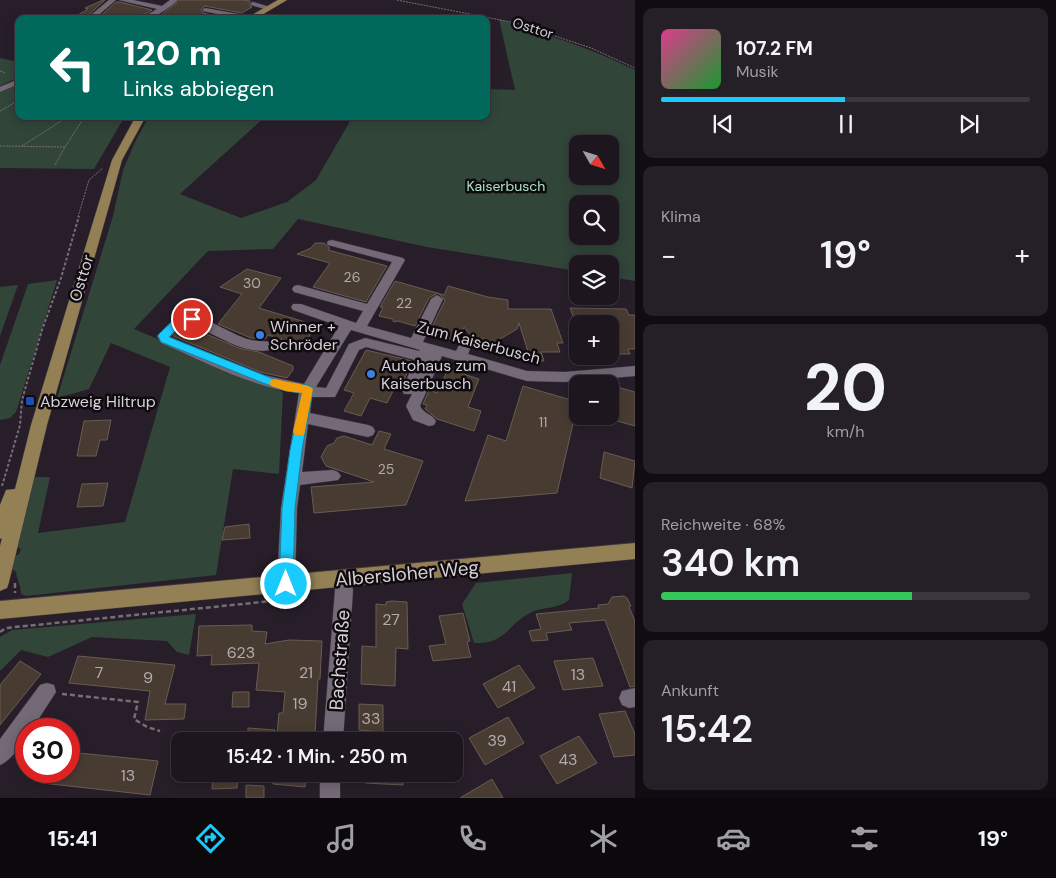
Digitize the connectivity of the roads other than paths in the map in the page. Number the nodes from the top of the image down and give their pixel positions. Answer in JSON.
{"nodes":[{"id":1,"x":113,"y":0,"type":"edge"},
{"id":2,"x":122,"y":0,"type":"edge"},
{"id":3,"x":175,"y":0,"type":"edge"},
{"id":4,"x":280,"y":0,"type":"edge"},
{"id":5,"x":164,"y":7,"type":"junction"},
{"id":6,"x":269,"y":8,"type":"junction"},
{"id":7,"x":205,"y":10,"type":"dead end"},
{"id":8,"x":260,"y":12,"type":"junction"},
{"id":9,"x":94,"y":15,"type":"edge"},
{"id":10,"x":151,"y":15,"type":"edge"},
{"id":11,"x":233,"y":15,"type":"edge"},
{"id":12,"x":255,"y":15,"type":"edge"},
{"id":13,"x":15,"y":83,"type":"edge"},
{"id":14,"x":0,"y":90,"type":"edge"},
{"id":15,"x":139,"y":120,"type":"edge"},
{"id":16,"x":332,"y":243,"type":"dead end"},
{"id":17,"x":298,"y":289,"type":"dead end"},
{"id":18,"x":437,"y":299,"type":"dead end"},
{"id":19,"x":297,"y":308,"type":"dead end"},
{"id":20,"x":371,"y":309,"type":"junction"},
{"id":21,"x":353,"y":325,"type":"junction"},
{"id":22,"x":269,"y":346,"type":"dead end"},
{"id":23,"x":426,"y":350,"type":"junction"},
{"id":24,"x":501,"y":350,"type":"dead end"},
{"id":25,"x":460,"y":358,"type":"junction"},
{"id":26,"x":635,"y":371,"type":"edge"},
{"id":27,"x":307,"y":390,"type":"junction"},
{"id":28,"x":409,"y":390,"type":"dead end"},
{"id":29,"x":302,"y":417,"type":"junction"},
{"id":30,"x":429,"y":422,"type":"dead end"},
{"id":31,"x":368,"y":431,"type":"dead end"},
{"id":32,"x":34,"y":445,"type":"junction"},
{"id":33,"x":333,"y":476,"type":"dead end"},
{"id":34,"x":292,"y":480,"type":"junction"},
{"id":35,"x":0,"y":531,"type":"edge"},
{"id":36,"x":635,"y":551,"type":"edge"},
{"id":37,"x":343,"y":579,"type":"junction"},
{"id":38,"x":0,"y":582,"type":"edge"},
{"id":39,"x":286,"y":584,"type":"junction"},
{"id":40,"x":0,"y":610,"type":"edge"},
{"id":41,"x":47,"y":692,"type":"road end"},
{"id":42,"x":334,"y":732,"type":"edge"},
{"id":43,"x":0,"y":755,"type":"edge"},
{"id":44,"x":330,"y":782,"type":"edge"},
{"id":45,"x":330,"y":798,"type":"edge"}],
"edges":[{"from":1,"to":9,"type":"street"},
{"from":2,"to":5,"type":"street"},
{"from":3,"to":5,"type":"street"},
{"from":4,"to":6,"type":"main road"},
{"from":5,"to":10,"type":"street"},
{"from":6,"to":8,"type":"main road"},
{"from":6,"to":8,"type":"street"},
{"from":7,"to":11,"type":"street"},
{"from":8,"to":12,"type":"main road"},
{"from":13,"to":14,"type":"street"},
{"from":15,"to":32,"type":"main road","name":"Osttor"},
{"from":16,"to":20,"type":"street"},
{"from":17,"to":20,"type":"street"},
{"from":18,"to":23,"type":"street"},
{"from":19,"to":21,"type":"street","name":"Zum Kaiserbusch"},
{"from":20,"to":21,"type":"street"},
{"from":21,"to":23,"type":"street","name":"Zum Kaiserbusch"},
{"from":21,"to":27,"type":"street"},
{"from":22,"to":27,"type":"street"},
{"from":23,"to":25,"type":"street","name":"Zum Kaiserbusch"},
{"from":23,"to":27,"type":"street"},
{"from":23,"to":28,"type":"street"},
{"from":23,"to":30,"type":"street"},
{"from":24,"to":25,"type":"street"},
{"from":25,"to":26,"type":"street","name":"Zum Kaiserbusch"},
{"from":27,"to":29,"type":"street"},
{"from":29,"to":31,"type":"street"},
{"from":29,"to":34,"type":"street"},
{"from":32,"to":35,"type":"main road","name":"Osttor"},
{"from":32,"to":38,"type":"main road","name":"Osttor"},
{"from":33,"to":34,"type":"street"},
{"from":34,"to":39,"type":"street"},
{"from":36,"to":37,"type":"main road","name":"Albersloher Weg"},
{"from":37,"to":39,"type":"main road","name":"Albersloher Weg"},
{"from":37,"to":42,"type":"street","name":"Bachstraße"},
{"from":39,"to":40,"type":"main road","name":"Albersloher Weg"},
{"from":41,"to":43,"type":"street"},
{"from":44,"to":45,"type":"street"}]}
